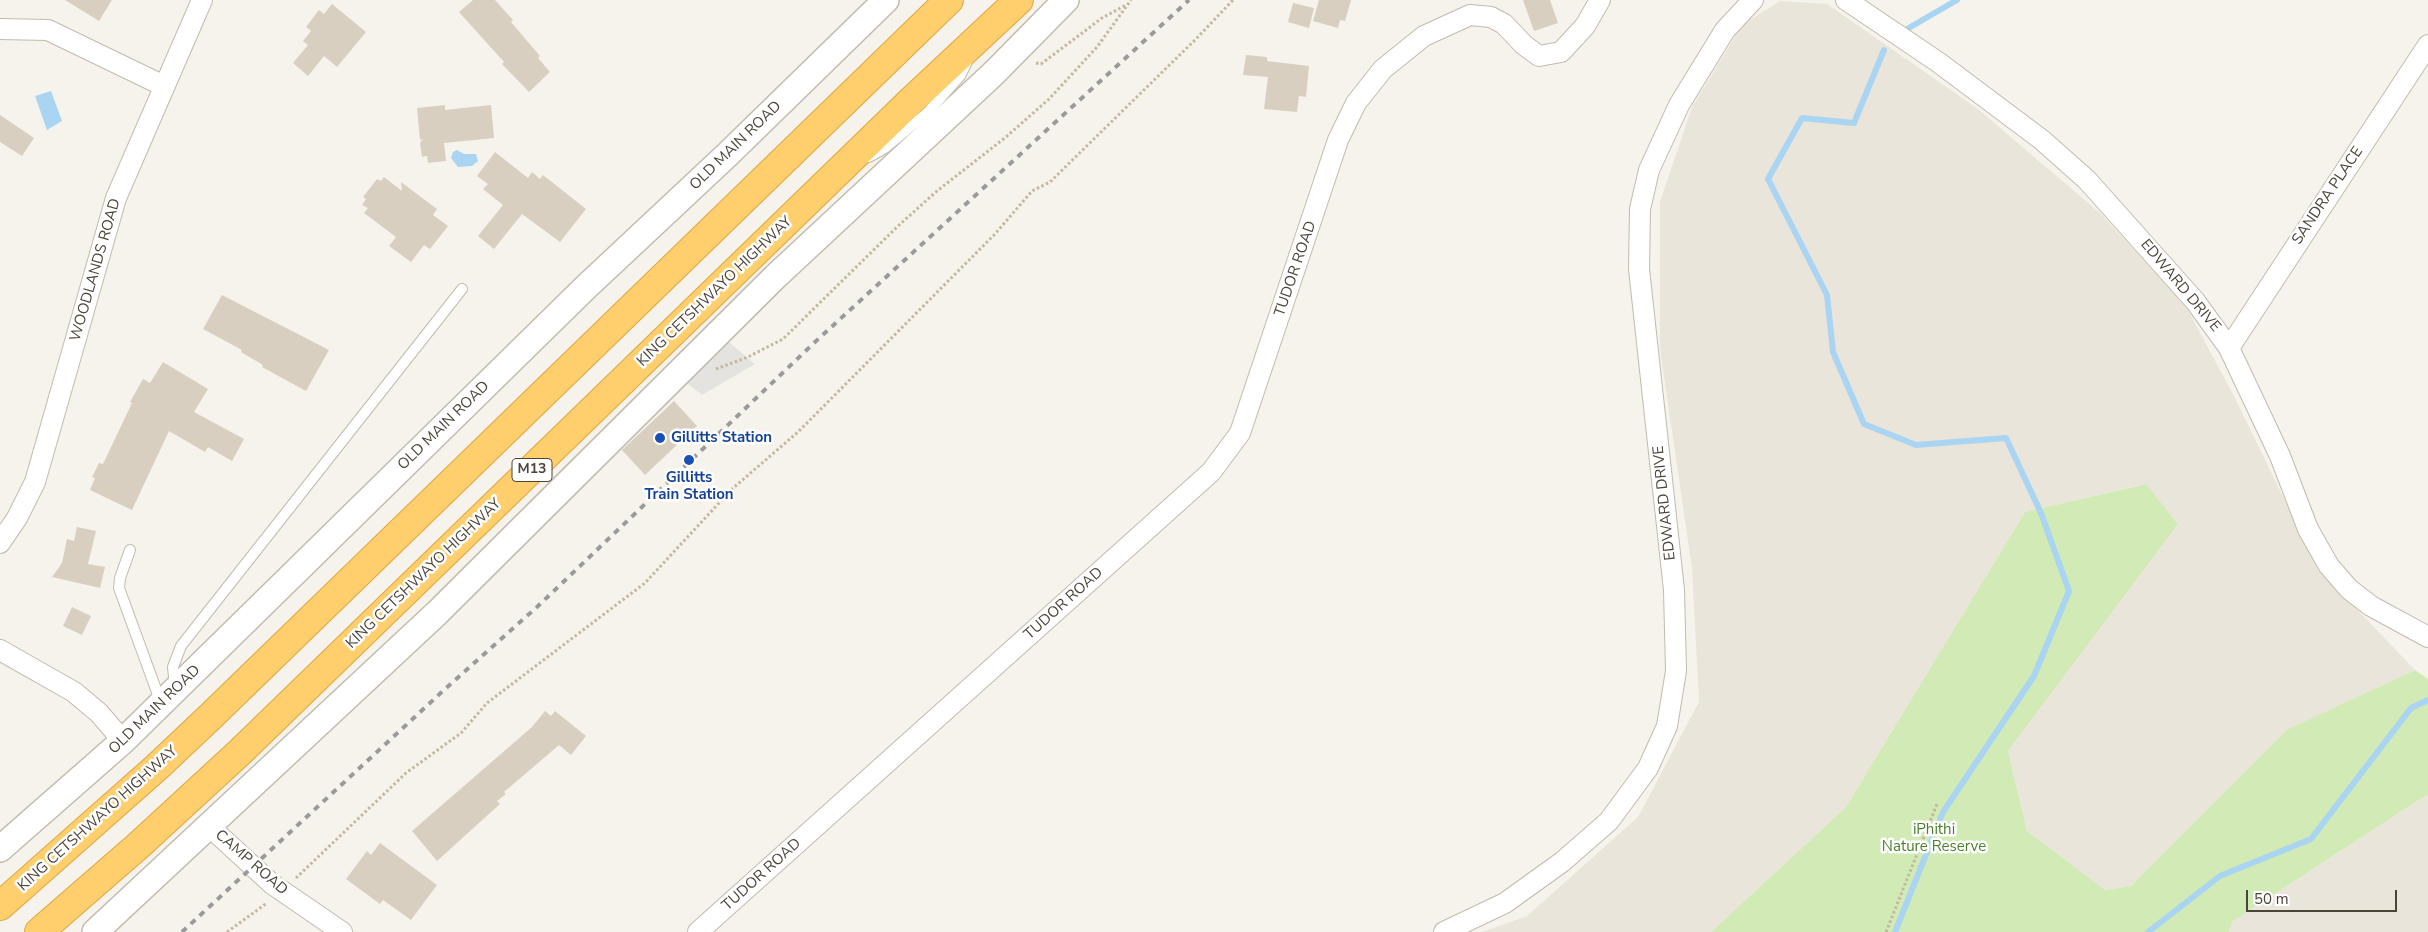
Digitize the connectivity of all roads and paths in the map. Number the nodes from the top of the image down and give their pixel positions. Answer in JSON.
{"nodes":[{"id":1,"x":202,"y":0,"type":"edge"},
{"id":2,"x":886,"y":0,"type":"edge"},
{"id":3,"x":949,"y":0,"type":"edge"},
{"id":4,"x":1019,"y":0,"type":"edge"},
{"id":5,"x":1066,"y":0,"type":"edge"},
{"id":6,"x":1131,"y":0,"type":"edge"},
{"id":7,"x":1233,"y":0,"type":"edge"},
{"id":8,"x":1600,"y":0,"type":"edge"},
{"id":9,"x":1753,"y":0,"type":"edge"},
{"id":10,"x":1846,"y":0,"type":"edge"},
{"id":11,"x":1128,"y":4,"type":"junction"},
{"id":12,"x":0,"y":29,"type":"edge"},
{"id":13,"x":2428,"y":45,"type":"edge"},
{"id":14,"x":1034,"y":63,"type":"dead end"},
{"id":15,"x":164,"y":86,"type":"junction"},
{"id":16,"x":462,"y":290,"type":"dead end"},
{"id":17,"x":2229,"y":348,"type":"junction"},
{"id":18,"x":688,"y":363,"type":"junction"},
{"id":19,"x":0,"y":543,"type":"edge"},
{"id":20,"x":130,"y":550,"type":"dead end"},
{"id":21,"x":2428,"y":637,"type":"edge"},
{"id":22,"x":0,"y":650,"type":"edge"},
{"id":23,"x":168,"y":697,"type":"junction"},
{"id":24,"x":123,"y":741,"type":"junction"},
{"id":25,"x":1938,"y":804,"type":"dead end"},
{"id":26,"x":210,"y":827,"type":"junction"},
{"id":27,"x":0,"y":849,"type":"edge"},
{"id":28,"x":282,"y":891,"type":"junction"},
{"id":29,"x":0,"y":906,"type":"edge"},
{"id":30,"x":39,"y":932,"type":"edge"},
{"id":31,"x":95,"y":932,"type":"edge"},
{"id":32,"x":227,"y":932,"type":"edge"},
{"id":33,"x":342,"y":932,"type":"edge"},
{"id":34,"x":698,"y":932,"type":"edge"},
{"id":35,"x":1444,"y":932,"type":"edge"},
{"id":36,"x":1886,"y":932,"type":"edge"}],
"edges":[{"from":1,"to":15,"type":"street","name":"WOODLANDS ROAD"},
{"from":2,"to":23,"type":"street","name":"OLD MAIN ROAD"},
{"from":3,"to":29,"type":"highway","name":"KING CETSHWAYO HIGHWAY"},
{"from":4,"to":30,"type":"highway","name":"KING CETSHWAYO HIGHWAY","number":"M13"},
{"from":5,"to":18,"type":"street"},
{"from":6,"to":11,"type":"path"},
{"from":7,"to":28,"type":"path"},
{"from":8,"to":34,"type":"street","name":"TUDOR ROAD"},
{"from":9,"to":35,"type":"street","name":"EDWARD DRIVE"},
{"from":10,"to":17,"type":"street","name":"EDWARD DRIVE"},
{"from":11,"to":14,"type":"path"},
{"from":11,"to":18,"type":"path"},
{"from":12,"to":15,"type":"street"},
{"from":13,"to":17,"type":"street","name":"SANDRA PLACE"},
{"from":15,"to":19,"type":"street","name":"WOODLANDS ROAD"},
{"from":16,"to":23,"type":"lane"},
{"from":17,"to":21,"type":"street","name":"EDWARD DRIVE"},
{"from":18,"to":26,"type":"street"},
{"from":20,"to":23,"type":"lane"},
{"from":22,"to":24,"type":"street"},
{"from":23,"to":24,"type":"street","name":"OLD MAIN ROAD"},
{"from":24,"to":27,"type":"street","name":"OLD MAIN ROAD"},
{"from":25,"to":36,"type":"path"},
{"from":26,"to":28,"type":"street","name":"CAMP ROAD"},
{"from":26,"to":31,"type":"street"},
{"from":28,"to":32,"type":"path"},
{"from":28,"to":33,"type":"street","name":"CAMP ROAD"}]}
